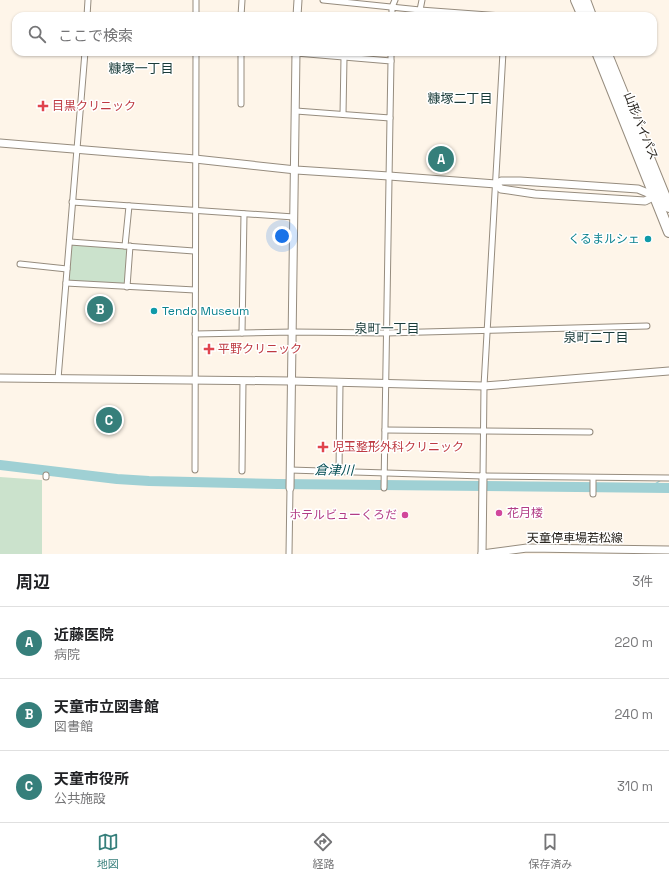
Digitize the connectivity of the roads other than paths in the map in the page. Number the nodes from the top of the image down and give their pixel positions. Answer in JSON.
{"nodes":[{"id":1,"x":88,"y":0,"type":"edge"},
{"id":2,"x":196,"y":0,"type":"edge"},
{"id":3,"x":242,"y":0,"type":"edge"},
{"id":4,"x":298,"y":0,"type":"edge"},
{"id":5,"x":323,"y":0,"type":"edge"},
{"id":6,"x":395,"y":0,"type":"edge"},
{"id":7,"x":422,"y":0,"type":"edge"},
{"id":8,"x":576,"y":0,"type":"edge"},
{"id":9,"x":585,"y":0,"type":"edge"},
{"id":10,"x":392,"y":7,"type":"junction"},
{"id":11,"x":420,"y":10,"type":"junction"},
{"id":12,"x":87,"y":12,"type":"edge"},
{"id":13,"x":196,"y":12,"type":"edge"},
{"id":14,"x":241,"y":12,"type":"edge"},
{"id":15,"x":298,"y":12,"type":"edge"},
{"id":16,"x":392,"y":12,"type":"edge"},
{"id":17,"x":447,"y":12,"type":"edge"},
{"id":18,"x":581,"y":12,"type":"edge"},
{"id":19,"x":590,"y":12,"type":"edge"},
{"id":20,"x":85,"y":56,"type":"edge"},
{"id":21,"x":196,"y":56,"type":"edge"},
{"id":22,"x":241,"y":56,"type":"edge"},
{"id":23,"x":296,"y":56,"type":"edge"},
{"id":24,"x":325,"y":56,"type":"edge"},
{"id":25,"x":391,"y":56,"type":"edge"},
{"id":26,"x":503,"y":56,"type":"edge"},
{"id":27,"x":599,"y":56,"type":"edge"},
{"id":28,"x":608,"y":56,"type":"edge"},
{"id":29,"x":344,"y":58,"type":"junction"},
{"id":30,"x":391,"y":61,"type":"junction"},
{"id":31,"x":241,"y":104,"type":"dead end"},
{"id":32,"x":296,"y":112,"type":"junction"},
{"id":33,"x":343,"y":114,"type":"junction"},
{"id":34,"x":390,"y":118,"type":"junction"},
{"id":35,"x":0,"y":143,"type":"edge"},
{"id":36,"x":76,"y":150,"type":"junction"},
{"id":37,"x":196,"y":159,"type":"junction"},
{"id":38,"x":296,"y":170,"type":"junction"},
{"id":39,"x":389,"y":176,"type":"junction"},
{"id":40,"x":496,"y":184,"type":"junction"},
{"id":41,"x":663,"y":196,"type":"edge"},
{"id":42,"x":72,"y":202,"type":"junction"},
{"id":43,"x":129,"y":206,"type":"junction"},
{"id":44,"x":669,"y":207,"type":"edge"},
{"id":45,"x":195,"y":211,"type":"junction"},
{"id":46,"x":244,"y":214,"type":"junction"},
{"id":47,"x":294,"y":217,"type":"junction"},
{"id":48,"x":669,"y":232,"type":"edge"},
{"id":49,"x":70,"y":242,"type":"junction"},
{"id":50,"x":128,"y":246,"type":"junction"},
{"id":51,"x":194,"y":251,"type":"junction"},
{"id":52,"x":20,"y":264,"type":"dead end"},
{"id":53,"x":68,"y":269,"type":"junction"},
{"id":54,"x":66,"y":283,"type":"junction"},
{"id":55,"x":127,"y":287,"type":"junction"},
{"id":56,"x":195,"y":290,"type":"junction"},
{"id":57,"x":647,"y":326,"type":"dead end"},
{"id":58,"x":487,"y":330,"type":"junction"},
{"id":59,"x":292,"y":332,"type":"junction"},
{"id":60,"x":242,"y":333,"type":"junction"},
{"id":61,"x":386,"y":333,"type":"junction"},
{"id":62,"x":195,"y":334,"type":"junction"},
{"id":63,"x":669,"y":370,"type":"edge"},
{"id":64,"x":0,"y":378,"type":"edge"},
{"id":65,"x":58,"y":379,"type":"junction"},
{"id":66,"x":195,"y":380,"type":"junction"},
{"id":67,"x":243,"y":381,"type":"junction"},
{"id":68,"x":291,"y":381,"type":"junction"},
{"id":69,"x":340,"y":382,"type":"junction"},
{"id":70,"x":386,"y":384,"type":"junction"},
{"id":71,"x":484,"y":386,"type":"junction"},
{"id":72,"x":384,"y":430,"type":"junction"},
{"id":73,"x":483,"y":431,"type":"junction"},
{"id":74,"x":590,"y":432,"type":"dead end"},
{"id":75,"x":195,"y":470,"type":"dead end"},
{"id":76,"x":242,"y":470,"type":"dead end"},
{"id":77,"x":290,"y":472,"type":"junction"},
{"id":78,"x":339,"y":472,"type":"junction"},
{"id":79,"x":384,"y":474,"type":"junction"},
{"id":80,"x":483,"y":476,"type":"junction"},
{"id":81,"x":669,"y":478,"type":"edge"},
{"id":82,"x":593,"y":479,"type":"junction"},
{"id":83,"x":290,"y":488,"type":"joint"},
{"id":84,"x":384,"y":488,"type":"dead end"},
{"id":85,"x":593,"y":493,"type":"dead end"},
{"id":86,"x":669,"y":550,"type":"edge"},
{"id":87,"x":289,"y":554,"type":"edge"},
{"id":88,"x":482,"y":554,"type":"edge"}],
"edges":[{"from":1,"to":12,"type":"street"},
{"from":2,"to":13,"type":"street"},
{"from":3,"to":14,"type":"street"},
{"from":4,"to":15,"type":"street"},
{"from":5,"to":10,"type":"street"},
{"from":6,"to":10,"type":"street"},
{"from":7,"to":11,"type":"street"},
{"from":8,"to":18,"type":"highway"},
{"from":9,"to":19,"type":"highway"},
{"from":10,"to":11,"type":"street"},
{"from":10,"to":16,"type":"street"},
{"from":11,"to":17,"type":"street"},
{"from":20,"to":36,"type":"street"},
{"from":21,"to":37,"type":"street"},
{"from":22,"to":31,"type":"street"},
{"from":23,"to":32,"type":"street"},
{"from":24,"to":29,"type":"street"},
{"from":25,"to":30,"type":"street"},
{"from":26,"to":40,"type":"street"},
{"from":27,"to":41,"type":"highway","name":"山形バイパス"},
{"from":28,"to":41,"type":"highway","name":"山形バイパス"},
{"from":29,"to":30,"type":"street"},
{"from":29,"to":33,"type":"street"},
{"from":30,"to":34,"type":"street"},
{"from":32,"to":33,"type":"street"},
{"from":32,"to":38,"type":"street"},
{"from":33,"to":34,"type":"street"},
{"from":34,"to":39,"type":"street"},
{"from":35,"to":36,"type":"street"},
{"from":36,"to":37,"type":"street"},
{"from":36,"to":42,"type":"street"},
{"from":37,"to":38,"type":"street"},
{"from":37,"to":45,"type":"street"},
{"from":38,"to":39,"type":"street"},
{"from":38,"to":47,"type":"street"},
{"from":39,"to":40,"type":"street"},
{"from":39,"to":61,"type":"street"},
{"from":40,"to":41,"type":"street"},
{"from":40,"to":41,"type":"street"},
{"from":40,"to":58,"type":"street"},
{"from":41,"to":44,"type":"highway","name":"山形バイパス"},
{"from":41,"to":48,"type":"highway","name":"山形バイパス"},
{"from":42,"to":43,"type":"street"},
{"from":42,"to":49,"type":"street"},
{"from":43,"to":45,"type":"street"},
{"from":43,"to":50,"type":"street"},
{"from":45,"to":46,"type":"street"},
{"from":45,"to":51,"type":"street"},
{"from":46,"to":47,"type":"street"},
{"from":46,"to":60,"type":"street"},
{"from":47,"to":59,"type":"street"},
{"from":49,"to":50,"type":"street"},
{"from":49,"to":53,"type":"street"},
{"from":50,"to":51,"type":"street"},
{"from":50,"to":55,"type":"street"},
{"from":51,"to":56,"type":"street"},
{"from":52,"to":53,"type":"street"},
{"from":53,"to":54,"type":"street"},
{"from":54,"to":55,"type":"street"},
{"from":54,"to":65,"type":"street"},
{"from":55,"to":56,"type":"street"},
{"from":56,"to":62,"type":"street"},
{"from":57,"to":58,"type":"street"},
{"from":58,"to":61,"type":"street"},
{"from":58,"to":71,"type":"street"},
{"from":59,"to":60,"type":"street"},
{"from":59,"to":61,"type":"street"},
{"from":59,"to":68,"type":"street"},
{"from":60,"to":62,"type":"street"},
{"from":61,"to":70,"type":"street"},
{"from":62,"to":66,"type":"street"},
{"from":63,"to":71,"type":"street"},
{"from":64,"to":65,"type":"street"},
{"from":65,"to":66,"type":"street"},
{"from":66,"to":67,"type":"street"},
{"from":66,"to":75,"type":"street"},
{"from":67,"to":68,"type":"street"},
{"from":67,"to":76,"type":"street"},
{"from":68,"to":69,"type":"street"},
{"from":68,"to":77,"type":"street"},
{"from":69,"to":70,"type":"street"},
{"from":69,"to":78,"type":"street"},
{"from":70,"to":71,"type":"street"},
{"from":70,"to":72,"type":"street"},
{"from":71,"to":73,"type":"street"},
{"from":72,"to":73,"type":"street"},
{"from":72,"to":79,"type":"street"},
{"from":73,"to":74,"type":"street"},
{"from":73,"to":80,"type":"street"},
{"from":77,"to":78,"type":"street"},
{"from":77,"to":83,"type":"street"},
{"from":78,"to":79,"type":"street"},
{"from":79,"to":80,"type":"street"},
{"from":79,"to":84,"type":"street"},
{"from":80,"to":82,"type":"street"},
{"from":80,"to":88,"type":"street"},
{"from":81,"to":82,"type":"street"},
{"from":82,"to":85,"type":"street"},
{"from":83,"to":87,"type":"street"},
{"from":86,"to":88,"type":"street","name":"天童停車場若松線"}]}
